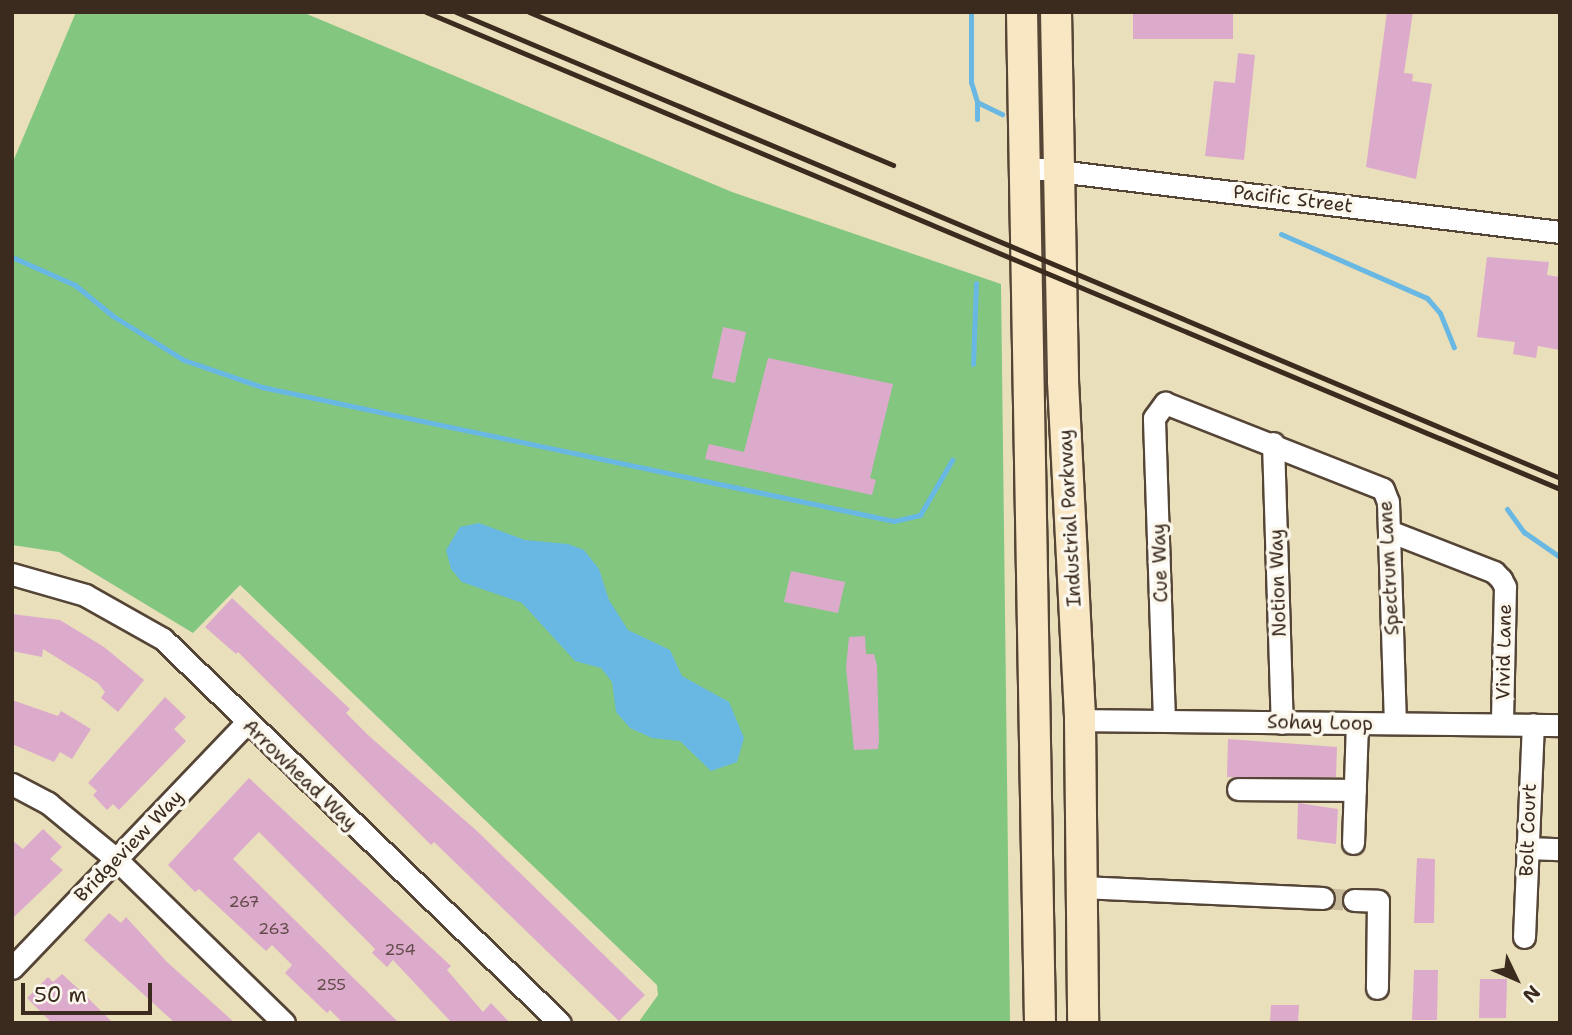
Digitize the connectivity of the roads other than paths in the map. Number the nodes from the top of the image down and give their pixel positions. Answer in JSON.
{"nodes":[{"id":1,"x":1022,"y":12,"type":"edge"},
{"id":2,"x":1056,"y":12,"type":"edge"},
{"id":3,"x":1025,"y":167,"type":"junction"},
{"id":4,"x":1059,"y":170,"type":"junction"},
{"id":5,"x":1560,"y":232,"type":"edge"},
{"id":6,"x":1159,"y":406,"type":"joint"},
{"id":7,"x":1273,"y":443,"type":"junction"},
{"id":8,"x":1389,"y":531,"type":"junction"},
{"id":9,"x":12,"y":574,"type":"edge"},
{"id":10,"x":1080,"y":720,"type":"junction"},
{"id":11,"x":1164,"y":721,"type":"junction"},
{"id":12,"x":1502,"y":721,"type":"junction"},
{"id":13,"x":246,"y":723,"type":"junction"},
{"id":14,"x":1282,"y":723,"type":"junction"},
{"id":15,"x":1395,"y":723,"type":"junction"},
{"id":16,"x":1357,"y":724,"type":"junction"},
{"id":17,"x":1533,"y":724,"type":"junction"},
{"id":18,"x":1560,"y":725,"type":"edge"},
{"id":19,"x":12,"y":784,"type":"edge"},
{"id":20,"x":1238,"y":789,"type":"dead end"},
{"id":21,"x":1355,"y":790,"type":"junction"},
{"id":22,"x":1353,"y":843,"type":"dead end"},
{"id":23,"x":1527,"y":848,"type":"junction"},
{"id":24,"x":1560,"y":849,"type":"edge"},
{"id":25,"x":116,"y":859,"type":"junction"},
{"id":26,"x":1081,"y":887,"type":"junction"},
{"id":27,"x":1323,"y":898,"type":"tunnel mouth"},
{"id":28,"x":1354,"y":900,"type":"tunnel mouth"},
{"id":29,"x":1524,"y":937,"type":"dead end"},
{"id":30,"x":12,"y":968,"type":"edge"},
{"id":31,"x":1377,"y":988,"type":"dead end"},
{"id":32,"x":284,"y":1023,"type":"edge"},
{"id":33,"x":560,"y":1023,"type":"edge"},
{"id":34,"x":1040,"y":1023,"type":"edge"},
{"id":35,"x":1083,"y":1023,"type":"edge"}],
"edges":[{"from":1,"to":3,"type":"main road","name":"Industrial Parkway"},
{"from":2,"to":4,"type":"main road","name":"Industrial Parkway"},
{"from":3,"to":4,"type":"street","name":"Pacific Street"},
{"from":3,"to":34,"type":"main road","name":"Industrial Parkway"},
{"from":4,"to":5,"type":"street","name":"Pacific Street"},
{"from":4,"to":10,"type":"main road","name":"Industrial Parkway"},
{"from":6,"to":7,"type":"street","name":"Spectrum Lane"},
{"from":6,"to":11,"type":"street","name":"Cue Way"},
{"from":7,"to":8,"type":"street","name":"Spectrum Lane"},
{"from":7,"to":14,"type":"street","name":"Notion Way"},
{"from":8,"to":12,"type":"street","name":"Vivid Lane"},
{"from":8,"to":15,"type":"street","name":"Spectrum Lane"},
{"from":9,"to":13,"type":"street","name":"Arrowhead Way"},
{"from":10,"to":11,"type":"street","name":"Sohay Loop"},
{"from":10,"to":26,"type":"main road","name":"Industrial Parkway"},
{"from":11,"to":14,"type":"street","name":"Sohay Loop"},
{"from":12,"to":15,"type":"street","name":"Sohay Loop"},
{"from":12,"to":17,"type":"street","name":"Sohay Loop"},
{"from":13,"to":25,"type":"street","name":"Bridgeview Way"},
{"from":13,"to":33,"type":"street","name":"Arrowhead Way"},
{"from":14,"to":16,"type":"street","name":"Sohay Loop"},
{"from":15,"to":16,"type":"street","name":"Sohay Loop"},
{"from":16,"to":21,"type":"street"},
{"from":17,"to":18,"type":"street","name":"Sohay Loop"},
{"from":17,"to":23,"type":"street","name":"Bolt Court"},
{"from":19,"to":25,"type":"street"},
{"from":20,"to":21,"type":"street"},
{"from":21,"to":22,"type":"street"},
{"from":23,"to":24,"type":"street"},
{"from":23,"to":29,"type":"street","name":"Bolt Court"},
{"from":25,"to":30,"type":"street","name":"Bridgeview Way"},
{"from":25,"to":32,"type":"street"},
{"from":26,"to":27,"type":"street"},
{"from":26,"to":35,"type":"main road","name":"Industrial Parkway"},
{"from":28,"to":31,"type":"street"}]}
